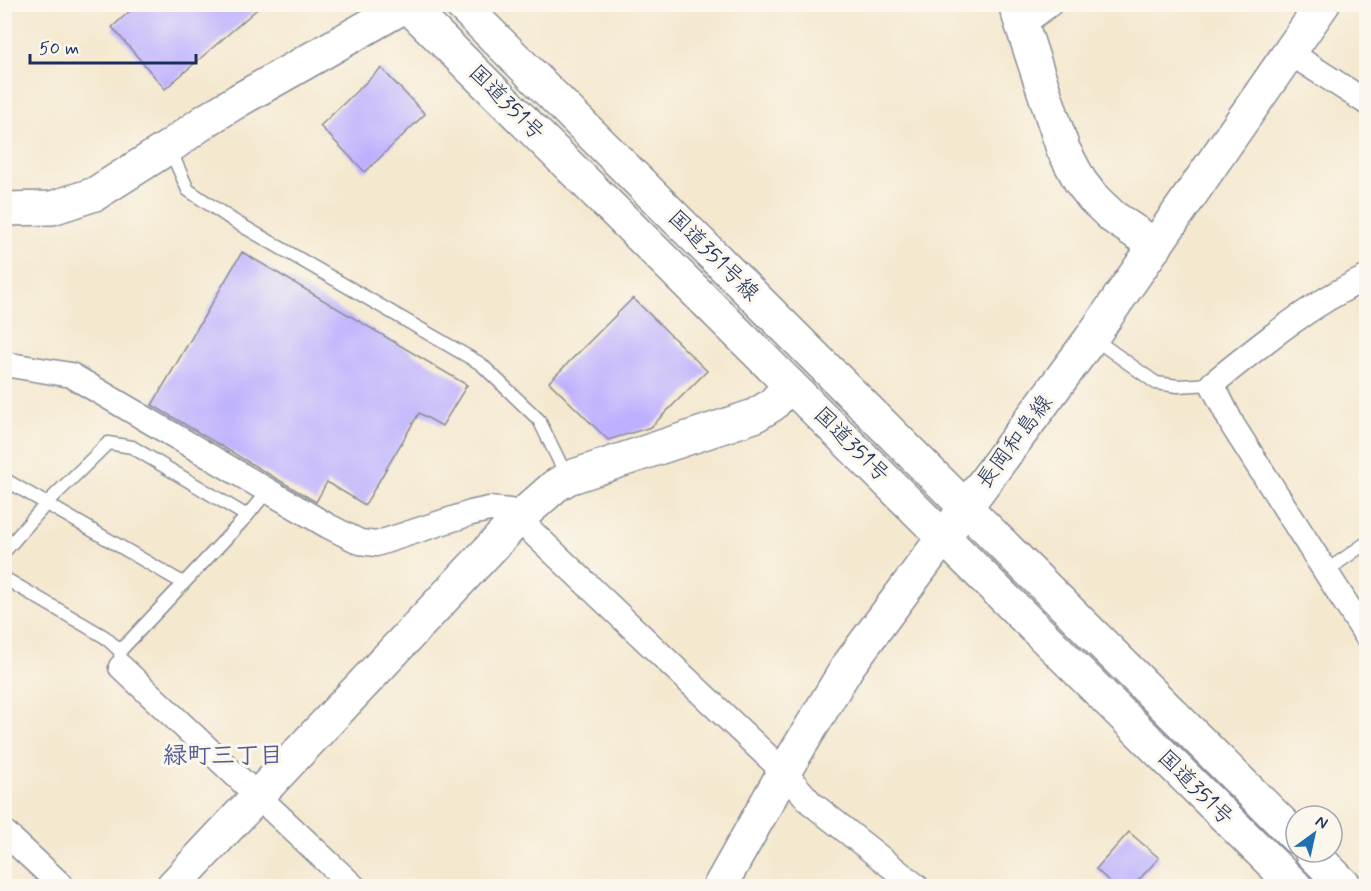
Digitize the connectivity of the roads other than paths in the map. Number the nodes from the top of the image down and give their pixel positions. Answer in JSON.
{"nodes":[{"id":1,"x":461,"y":4,"type":"edge"},
{"id":2,"x":1050,"y":4,"type":"edge"},
{"id":3,"x":1323,"y":4,"type":"edge"},
{"id":4,"x":407,"y":5,"type":"edge"},
{"id":5,"x":1019,"y":14,"type":"edge"},
{"id":6,"x":1290,"y":53,"type":"junction"},
{"id":7,"x":1366,"y":102,"type":"edge"},
{"id":8,"x":169,"y":147,"type":"junction"},
{"id":9,"x":4,"y":209,"type":"edge"},
{"id":10,"x":1156,"y":246,"type":"junction"},
{"id":11,"x":1364,"y":285,"type":"edge"},
{"id":12,"x":1092,"y":337,"type":"junction"},
{"id":13,"x":4,"y":364,"type":"edge"},
{"id":14,"x":1212,"y":384,"type":"junction"},
{"id":15,"x":790,"y":385,"type":"junction"},
{"id":16,"x":568,"y":478,"type":"junction"},
{"id":17,"x":4,"y":479,"type":"edge"},
{"id":18,"x":268,"y":490,"type":"junction"},
{"id":19,"x":46,"y":504,"type":"junction"},
{"id":20,"x":966,"y":508,"type":"junction"},
{"id":21,"x":247,"y":516,"type":"junction"},
{"id":22,"x":519,"y":518,"type":"junction"},
{"id":23,"x":944,"y":537,"type":"junction"},
{"id":24,"x":1366,"y":543,"type":"edge"},
{"id":25,"x":4,"y":552,"type":"edge"},
{"id":26,"x":1325,"y":572,"type":"junction"},
{"id":27,"x":4,"y":578,"type":"edge"},
{"id":28,"x":183,"y":583,"type":"junction"},
{"id":29,"x":1366,"y":635,"type":"edge"},
{"id":30,"x":121,"y":659,"type":"junction"},
{"id":31,"x":784,"y":772,"type":"junction"},
{"id":32,"x":259,"y":796,"type":"junction"},
{"id":33,"x":1284,"y":825,"type":"edge"},
{"id":34,"x":4,"y":832,"type":"edge"},
{"id":35,"x":1323,"y":864,"type":"edge"},
{"id":36,"x":909,"y":884,"type":"edge"},
{"id":37,"x":62,"y":886,"type":"edge"},
{"id":38,"x":173,"y":886,"type":"edge"},
{"id":39,"x":353,"y":886,"type":"edge"},
{"id":40,"x":720,"y":886,"type":"edge"},
{"id":41,"x":1295,"y":886,"type":"edge"},
{"id":42,"x":1345,"y":886,"type":"edge"}],
"edges":[{"from":1,"to":20,"type":"main road","name":"国道351号線"},
{"from":2,"to":5,"type":"street"},
{"from":3,"to":6,"type":"main road","name":"長岡和島線"},
{"from":4,"to":8,"type":"main road"},
{"from":4,"to":15,"type":"main road","name":"国道351号"},
{"from":5,"to":10,"type":"main road"},
{"from":6,"to":7,"type":"street"},
{"from":6,"to":10,"type":"main road","name":"長岡和島線"},
{"from":8,"to":9,"type":"main road"},
{"from":8,"to":16,"type":"lane"},
{"from":10,"to":12,"type":"main road","name":"長岡和島線"},
{"from":11,"to":14,"type":"street"},
{"from":12,"to":14,"type":"lane"},
{"from":12,"to":20,"type":"main road","name":"長岡和島線"},
{"from":13,"to":18,"type":"street"},
{"from":14,"to":26,"type":"street"},
{"from":15,"to":16,"type":"main road"},
{"from":15,"to":23,"type":"main road","name":"国道351号"},
{"from":16,"to":22,"type":"main road"},
{"from":17,"to":19,"type":"lane"},
{"from":18,"to":21,"type":"lane"},
{"from":18,"to":22,"type":"street"},
{"from":19,"to":21,"type":"lane"},
{"from":19,"to":25,"type":"lane"},
{"from":19,"to":28,"type":"lane"},
{"from":20,"to":23,"type":"main road","name":"長岡和島線"},
{"from":20,"to":33,"type":"main road","name":"国道351号"},
{"from":21,"to":28,"type":"lane"},
{"from":22,"to":31,"type":"street"},
{"from":22,"to":32,"type":"main road"},
{"from":23,"to":31,"type":"main road","name":"長岡和島線"},
{"from":23,"to":41,"type":"main road","name":"国道351号"},
{"from":24,"to":26,"type":"lane"},
{"from":26,"to":29,"type":"street"},
{"from":27,"to":30,"type":"lane"},
{"from":28,"to":30,"type":"lane"},
{"from":30,"to":32,"type":"street"},
{"from":31,"to":36,"type":"street"},
{"from":31,"to":40,"type":"main road","name":"長岡和島線"},
{"from":32,"to":38,"type":"main road"},
{"from":32,"to":39,"type":"street"},
{"from":34,"to":37,"type":"street"},
{"from":35,"to":42,"type":"main road"}]}
